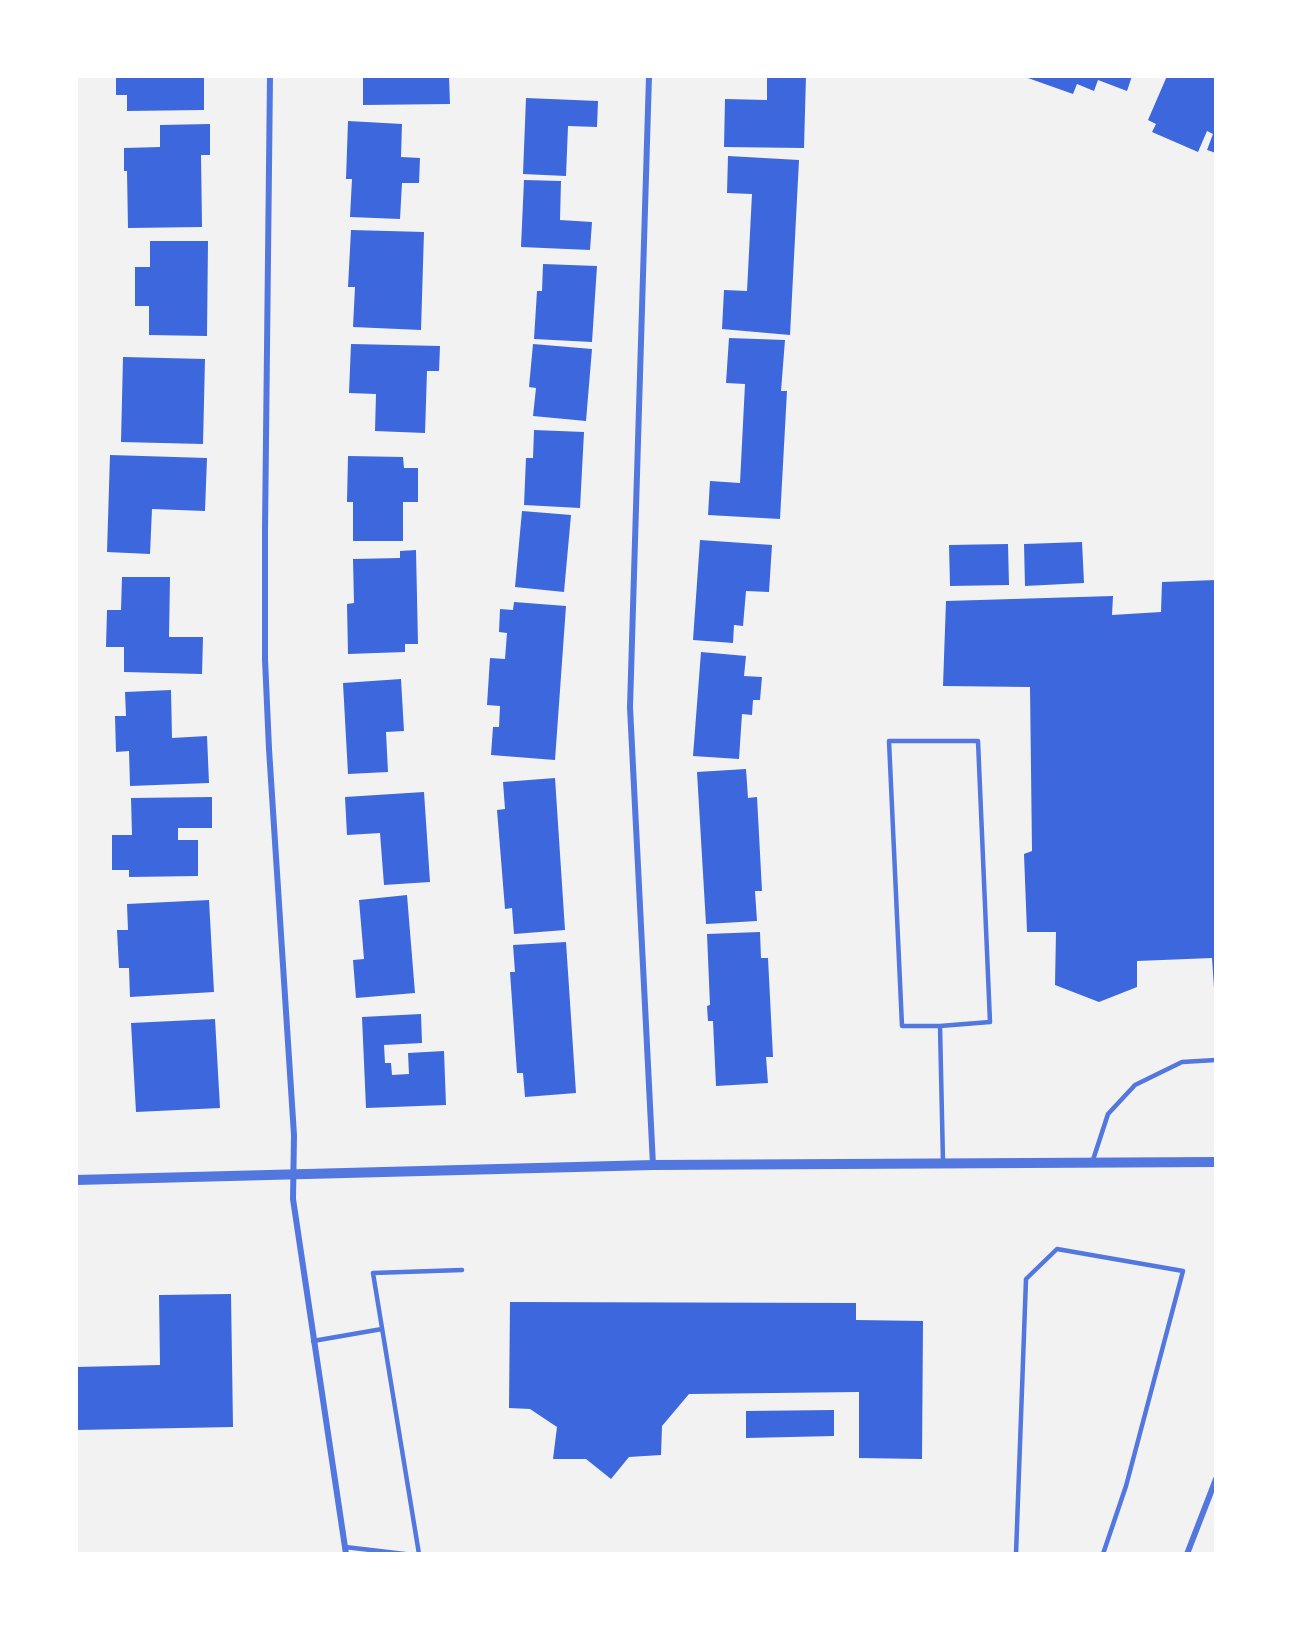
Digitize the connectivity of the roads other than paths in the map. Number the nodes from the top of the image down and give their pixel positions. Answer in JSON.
{"nodes":[{"id":1,"x":270,"y":76,"type":"edge"},
{"id":2,"x":649,"y":76,"type":"edge"},
{"id":3,"x":940,"y":1026,"type":"junction"},
{"id":4,"x":1215,"y":1060,"type":"edge"},
{"id":5,"x":1215,"y":1162,"type":"edge"},
{"id":6,"x":943,"y":1163,"type":"junction"},
{"id":7,"x":1092,"y":1163,"type":"junction"},
{"id":8,"x":653,"y":1165,"type":"junction"},
{"id":9,"x":293,"y":1176,"type":"junction"},
{"id":10,"x":76,"y":1180,"type":"edge"},
{"id":11,"x":462,"y":1270,"type":"dead end"},
{"id":12,"x":382,"y":1329,"type":"junction"},
{"id":13,"x":314,"y":1341,"type":"junction"},
{"id":14,"x":1215,"y":1479,"type":"edge"},
{"id":15,"x":345,"y":1550,"type":"edge"},
{"id":16,"x":405,"y":1554,"type":"edge"},
{"id":17,"x":419,"y":1554,"type":"edge"},
{"id":18,"x":1016,"y":1554,"type":"edge"},
{"id":19,"x":1103,"y":1554,"type":"edge"},
{"id":20,"x":1187,"y":1554,"type":"edge"}],
"edges":[{"from":1,"to":9,"type":"street"},
{"from":2,"to":8,"type":"street"},
{"from":3,"to":3,"type":"lane"},
{"from":3,"to":6,"type":"lane"},
{"from":4,"to":7,"type":"lane"},
{"from":5,"to":7,"type":"street"},
{"from":6,"to":7,"type":"street"},
{"from":6,"to":8,"type":"street"},
{"from":8,"to":9,"type":"street"},
{"from":9,"to":10,"type":"street"},
{"from":9,"to":13,"type":"street"},
{"from":11,"to":12,"type":"lane"},
{"from":12,"to":13,"type":"lane"},
{"from":12,"to":17,"type":"lane"},
{"from":13,"to":15,"type":"street"},
{"from":14,"to":20,"type":"street"},
{"from":15,"to":16,"type":"lane"},
{"from":18,"to":19,"type":"lane"}]}
